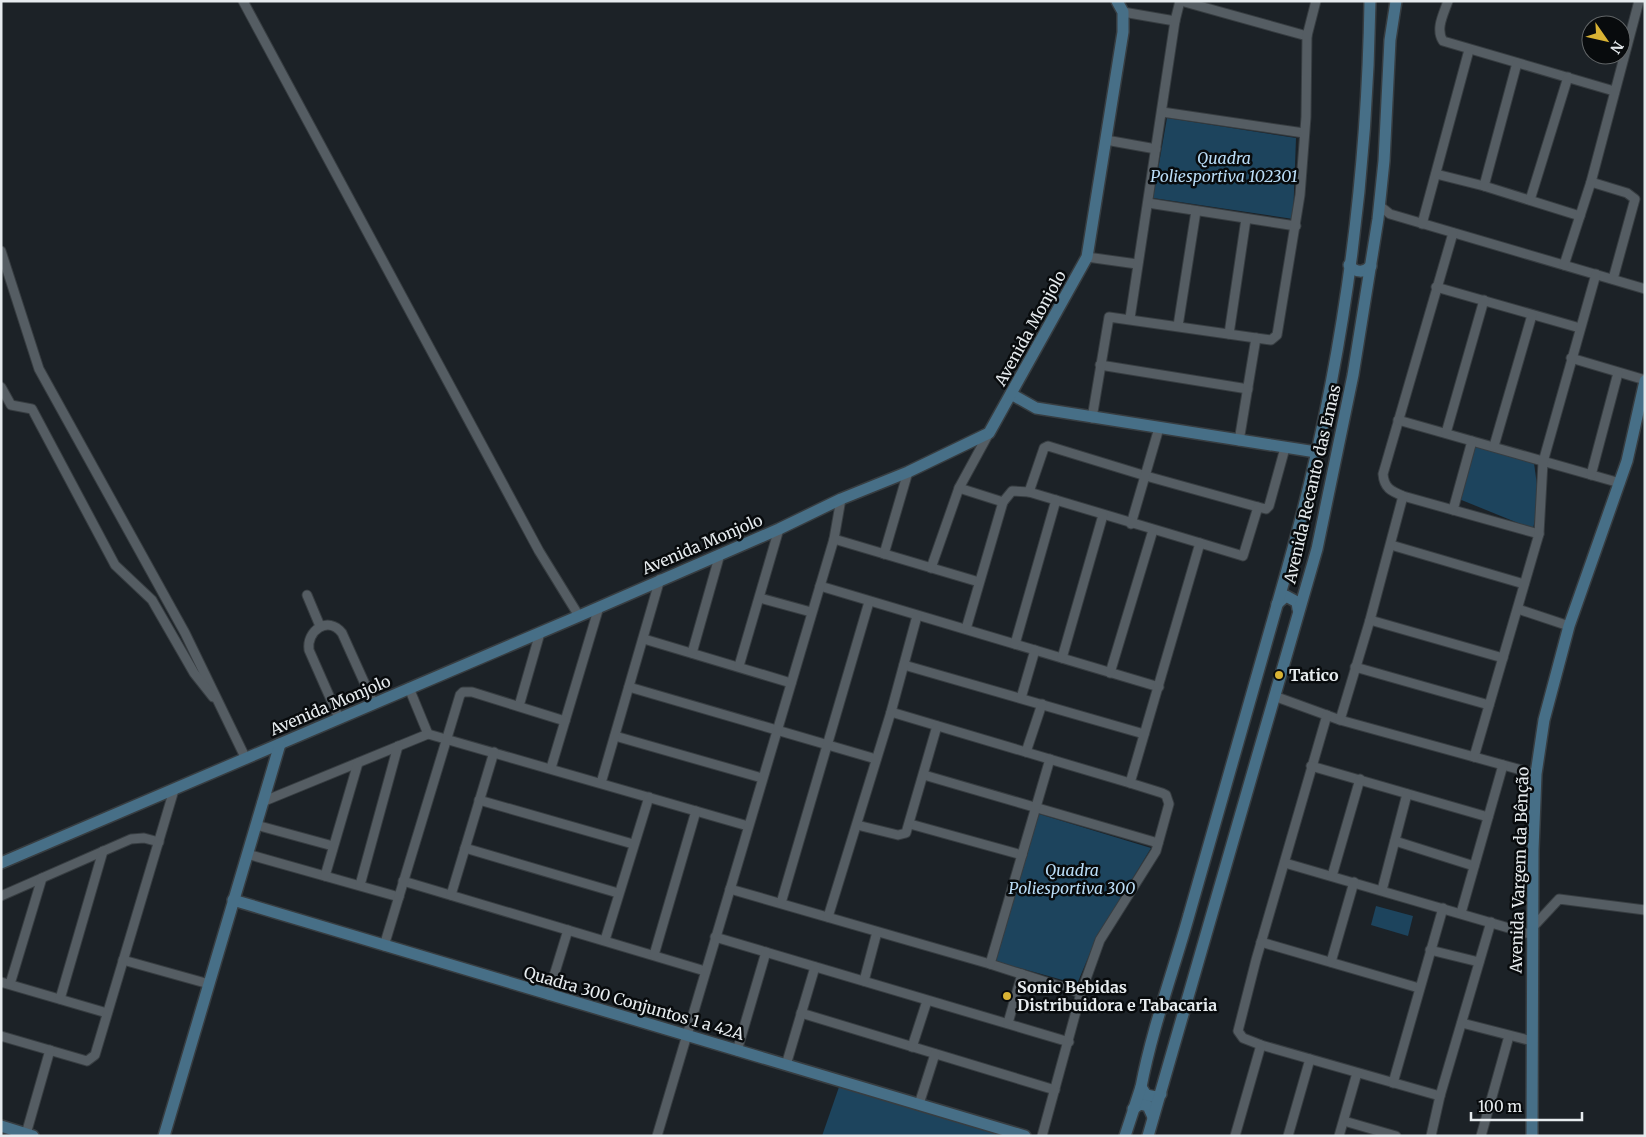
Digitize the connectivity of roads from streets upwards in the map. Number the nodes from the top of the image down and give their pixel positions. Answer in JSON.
{"nodes":[{"id":1,"x":242,"y":1,"type":"edge"},
{"id":2,"x":1117,"y":1,"type":"edge"},
{"id":3,"x":1180,"y":1,"type":"edge"},
{"id":4,"x":1316,"y":1,"type":"edge"},
{"id":5,"x":1370,"y":1,"type":"edge"},
{"id":6,"x":1396,"y":1,"type":"edge"},
{"id":7,"x":1448,"y":1,"type":"edge"},
{"id":8,"x":1640,"y":1,"type":"edge"},
{"id":9,"x":1206,"y":5,"type":"edge"},
{"id":10,"x":1123,"y":12,"type":"junction"},
{"id":11,"x":1175,"y":21,"type":"junction"},
{"id":12,"x":1307,"y":36,"type":"junction"},
{"id":13,"x":1469,"y":50,"type":"junction"},
{"id":14,"x":1517,"y":63,"type":"junction"},
{"id":15,"x":1368,"y":74,"type":"junction"},
{"id":16,"x":1568,"y":76,"type":"junction"},
{"id":17,"x":1389,"y":78,"type":"junction"},
{"id":18,"x":1614,"y":91,"type":"junction"},
{"id":19,"x":1162,"y":112,"type":"junction"},
{"id":20,"x":1304,"y":133,"type":"junction"},
{"id":21,"x":1106,"y":140,"type":"junction"},
{"id":22,"x":1156,"y":149,"type":"junction"},
{"id":23,"x":1436,"y":174,"type":"junction"},
{"id":24,"x":1591,"y":182,"type":"junction"},
{"id":25,"x":1484,"y":186,"type":"junction"},
{"id":26,"x":1530,"y":200,"type":"junction"},
{"id":27,"x":1148,"y":203,"type":"junction"},
{"id":28,"x":1380,"y":206,"type":"junction"},
{"id":29,"x":1196,"y":211,"type":"junction"},
{"id":30,"x":1390,"y":214,"type":"junction"},
{"id":31,"x":1580,"y":216,"type":"junction"},
{"id":32,"x":1246,"y":219,"type":"junction"},
{"id":33,"x":1378,"y":219,"type":"junction"},
{"id":34,"x":1422,"y":224,"type":"junction"},
{"id":35,"x":1296,"y":226,"type":"junction"},
{"id":36,"x":1453,"y":233,"type":"junction"},
{"id":37,"x":1,"y":251,"type":"edge"},
{"id":38,"x":1088,"y":257,"type":"junction"},
{"id":39,"x":1137,"y":264,"type":"junction"},
{"id":40,"x":1349,"y":265,"type":"junction"},
{"id":41,"x":1564,"y":265,"type":"junction"},
{"id":42,"x":1371,"y":266,"type":"junction"},
{"id":43,"x":1596,"y":274,"type":"junction"},
{"id":44,"x":1613,"y":279,"type":"junction"},
{"id":45,"x":1436,"y":287,"type":"junction"},
{"id":46,"x":1645,"y":289,"type":"edge"},
{"id":47,"x":1484,"y":300,"type":"junction"},
{"id":48,"x":1342,"y":313,"type":"junction"},
{"id":49,"x":1532,"y":315,"type":"junction"},
{"id":50,"x":1130,"y":318,"type":"junction"},
{"id":51,"x":1361,"y":322,"type":"junction"},
{"id":52,"x":1178,"y":326,"type":"junction"},
{"id":53,"x":1580,"y":328,"type":"junction"},
{"id":54,"x":1229,"y":334,"type":"junction"},
{"id":55,"x":1256,"y":338,"type":"junction"},
{"id":56,"x":1571,"y":358,"type":"junction"},
{"id":57,"x":1100,"y":365,"type":"junction"},
{"id":58,"x":1618,"y":373,"type":"junction"},
{"id":59,"x":1645,"y":380,"type":"edge"},
{"id":60,"x":1,"y":387,"type":"edge"},
{"id":61,"x":1248,"y":389,"type":"junction"},
{"id":62,"x":1011,"y":394,"type":"junction"},
{"id":63,"x":1092,"y":418,"type":"junction"},
{"id":64,"x":1398,"y":420,"type":"junction"},
{"id":65,"x":1159,"y":428,"type":"junction"},
{"id":66,"x":990,"y":433,"type":"junction"},
{"id":67,"x":1446,"y":433,"type":"junction"},
{"id":68,"x":1239,"y":441,"type":"junction"},
{"id":69,"x":1472,"y":441,"type":"junction"},
{"id":70,"x":1494,"y":446,"type":"junction"},
{"id":71,"x":962,"y":447,"type":"junction"},
{"id":72,"x":1285,"y":448,"type":"junction"},
{"id":73,"x":1316,"y":452,"type":"junction"},
{"id":74,"x":972,"y":461,"type":"junction"},
{"id":75,"x":1543,"y":462,"type":"junction"},
{"id":76,"x":908,"y":472,"type":"junction"},
{"id":77,"x":1591,"y":475,"type":"junction"},
{"id":78,"x":1146,"y":476,"type":"junction"},
{"id":79,"x":1620,"y":483,"type":"junction"},
{"id":80,"x":959,"y":488,"type":"junction"},
{"id":81,"x":1029,"y":492,"type":"junction"},
{"id":82,"x":1403,"y":496,"type":"junction"},
{"id":83,"x":841,"y":499,"type":"junction"},
{"id":84,"x":1056,"y":500,"type":"junction"},
{"id":85,"x":1003,"y":502,"type":"junction"},
{"id":86,"x":1258,"y":507,"type":"junction"},
{"id":87,"x":1453,"y":510,"type":"junction"},
{"id":88,"x":1103,"y":515,"type":"junction"},
{"id":89,"x":1131,"y":524,"type":"junction"},
{"id":90,"x":779,"y":529,"type":"junction"},
{"id":91,"x":1152,"y":530,"type":"junction"},
{"id":92,"x":1539,"y":534,"type":"junction"},
{"id":93,"x":834,"y":538,"type":"junction"},
{"id":94,"x":1200,"y":543,"type":"junction"},
{"id":95,"x":1392,"y":544,"type":"junction"},
{"id":96,"x":720,"y":554,"type":"junction"},
{"id":97,"x":884,"y":554,"type":"junction"},
{"id":98,"x":931,"y":568,"type":"junction"},
{"id":99,"x":1287,"y":571,"type":"junction"},
{"id":100,"x":660,"y":579,"type":"junction"},
{"id":101,"x":1308,"y":581,"type":"junction"},
{"id":102,"x":979,"y":582,"type":"junction"},
{"id":103,"x":1524,"y":584,"type":"junction"},
{"id":104,"x":820,"y":586,"type":"junction"},
{"id":105,"x":308,"y":595,"type":"dead end"},
{"id":106,"x":760,"y":598,"type":"junction"},
{"id":107,"x":869,"y":602,"type":"junction"},
{"id":108,"x":1277,"y":604,"type":"junction"},
{"id":109,"x":599,"y":607,"type":"junction"},
{"id":110,"x":1298,"y":609,"type":"junction"},
{"id":111,"x":1518,"y":609,"type":"junction"},
{"id":112,"x":811,"y":612,"type":"junction"},
{"id":113,"x":579,"y":616,"type":"junction"},
{"id":114,"x":917,"y":616,"type":"junction"},
{"id":115,"x":1370,"y":620,"type":"junction"},
{"id":116,"x":320,"y":626,"type":"junction"},
{"id":117,"x":1569,"y":626,"type":"junction"},
{"id":118,"x":966,"y":629,"type":"junction"},
{"id":119,"x":540,"y":633,"type":"junction"},
{"id":120,"x":644,"y":639,"type":"junction"},
{"id":121,"x":1015,"y":644,"type":"junction"},
{"id":122,"x":1035,"y":650,"type":"junction"},
{"id":123,"x":692,"y":653,"type":"junction"},
{"id":124,"x":1062,"y":658,"type":"junction"},
{"id":125,"x":1503,"y":658,"type":"junction"},
{"id":126,"x":904,"y":665,"type":"junction"},
{"id":127,"x":739,"y":666,"type":"junction"},
{"id":128,"x":1356,"y":667,"type":"junction"},
{"id":129,"x":1110,"y":673,"type":"junction"},
{"id":130,"x":791,"y":682,"type":"junction"},
{"id":131,"x":629,"y":687,"type":"junction"},
{"id":132,"x":1158,"y":687,"type":"junction"},
{"id":133,"x":409,"y":688,"type":"junction"},
{"id":134,"x":1274,"y":696,"type":"junction"},
{"id":135,"x":1021,"y":698,"type":"junction"},
{"id":136,"x":216,"y":700,"type":"junction"},
{"id":137,"x":374,"y":704,"type":"junction"},
{"id":138,"x":1042,"y":704,"type":"junction"},
{"id":139,"x":1488,"y":705,"type":"junction"},
{"id":140,"x":519,"y":706,"type":"junction"},
{"id":141,"x":891,"y":712,"type":"junction"},
{"id":142,"x":1327,"y":716,"type":"junction"},
{"id":143,"x":339,"y":718,"type":"junction"},
{"id":144,"x":1340,"y":720,"type":"junction"},
{"id":145,"x":565,"y":721,"type":"junction"},
{"id":146,"x":937,"y":726,"type":"junction"},
{"id":147,"x":776,"y":730,"type":"junction"},
{"id":148,"x":428,"y":734,"type":"junction"},
{"id":149,"x":1144,"y":734,"type":"junction"},
{"id":150,"x":615,"y":736,"type":"junction"},
{"id":151,"x":446,"y":737,"type":"junction"},
{"id":152,"x":280,"y":744,"type":"junction"},
{"id":153,"x":827,"y":745,"type":"junction"},
{"id":154,"x":398,"y":746,"type":"junction"},
{"id":155,"x":494,"y":752,"type":"junction"},
{"id":156,"x":1026,"y":752,"type":"junction"},
{"id":157,"x":1474,"y":757,"type":"junction"},
{"id":158,"x":246,"y":759,"type":"junction"},
{"id":159,"x":876,"y":759,"type":"junction"},
{"id":160,"x":1050,"y":759,"type":"junction"},
{"id":161,"x":358,"y":763,"type":"junction"},
{"id":162,"x":1503,"y":765,"type":"junction"},
{"id":163,"x":1311,"y":766,"type":"junction"},
{"id":164,"x":552,"y":768,"type":"junction"},
{"id":165,"x":1536,"y":774,"type":"junction"},
{"id":166,"x":924,"y":775,"type":"junction"},
{"id":167,"x":762,"y":778,"type":"junction"},
{"id":168,"x":1360,"y":779,"type":"junction"},
{"id":169,"x":601,"y":783,"type":"junction"},
{"id":170,"x":1130,"y":783,"type":"junction"},
{"id":171,"x":174,"y":790,"type":"junction"},
{"id":172,"x":1407,"y":794,"type":"junction"},
{"id":173,"x":649,"y":797,"type":"junction"},
{"id":174,"x":480,"y":800,"type":"junction"},
{"id":175,"x":262,"y":802,"type":"junction"},
{"id":176,"x":1035,"y":809,"type":"junction"},
{"id":177,"x":696,"y":810,"type":"junction"},
{"id":178,"x":1488,"y":817,"type":"junction"},
{"id":179,"x":910,"y":824,"type":"junction"},
{"id":180,"x":256,"y":825,"type":"junction"},
{"id":181,"x":857,"y":825,"type":"junction"},
{"id":182,"x":748,"y":826,"type":"junction"},
{"id":183,"x":1395,"y":841,"type":"junction"},
{"id":184,"x":159,"y":842,"type":"junction"},
{"id":185,"x":1158,"y":843,"type":"junction"},
{"id":186,"x":633,"y":844,"type":"junction"},
{"id":187,"x":333,"y":846,"type":"junction"},
{"id":188,"x":465,"y":848,"type":"junction"},
{"id":189,"x":103,"y":851,"type":"junction"},
{"id":190,"x":247,"y":854,"type":"junction"},
{"id":191,"x":1022,"y":855,"type":"junction"},
{"id":192,"x":1284,"y":862,"type":"junction"},
{"id":193,"x":1,"y":863,"type":"edge"},
{"id":194,"x":1474,"y":866,"type":"junction"},
{"id":195,"x":325,"y":876,"type":"junction"},
{"id":196,"x":1332,"y":876,"type":"junction"},
{"id":197,"x":42,"y":878,"type":"junction"},
{"id":198,"x":403,"y":881,"type":"junction"},
{"id":199,"x":1354,"y":882,"type":"junction"},
{"id":200,"x":360,"y":885,"type":"junction"},
{"id":201,"x":730,"y":889,"type":"junction"},
{"id":202,"x":1382,"y":890,"type":"junction"},
{"id":203,"x":618,"y":893,"type":"junction"},
{"id":204,"x":451,"y":895,"type":"junction"},
{"id":205,"x":1,"y":896,"type":"edge"},
{"id":206,"x":399,"y":897,"type":"junction"},
{"id":207,"x":233,"y":900,"type":"junction"},
{"id":208,"x":781,"y":903,"type":"junction"},
{"id":209,"x":1443,"y":908,"type":"junction"},
{"id":210,"x":1645,"y":910,"type":"edge"},
{"id":211,"x":1460,"y":913,"type":"junction"},
{"id":212,"x":828,"y":917,"type":"junction"},
{"id":213,"x":1491,"y":922,"type":"junction"},
{"id":214,"x":568,"y":930,"type":"junction"},
{"id":215,"x":1533,"y":931,"type":"junction"},
{"id":216,"x":877,"y":932,"type":"junction"},
{"id":217,"x":715,"y":937,"type":"junction"},
{"id":218,"x":605,"y":940,"type":"junction"},
{"id":219,"x":1261,"y":942,"type":"junction"},
{"id":220,"x":384,"y":946,"type":"junction"},
{"id":221,"x":1430,"y":950,"type":"junction"},
{"id":222,"x":766,"y":952,"type":"junction"},
{"id":223,"x":654,"y":955,"type":"junction"},
{"id":224,"x":123,"y":960,"type":"junction"},
{"id":225,"x":1331,"y":962,"type":"junction"},
{"id":226,"x":1479,"y":962,"type":"junction"},
{"id":227,"x":990,"y":964,"type":"junction"},
{"id":228,"x":814,"y":967,"type":"junction"},
{"id":229,"x":705,"y":971,"type":"junction"},
{"id":230,"x":1022,"y":974,"type":"junction"},
{"id":231,"x":864,"y":981,"type":"junction"},
{"id":232,"x":6,"y":983,"type":"edge"},
{"id":233,"x":209,"y":984,"type":"junction"},
{"id":234,"x":1419,"y":988,"type":"junction"},
{"id":235,"x":1081,"y":993,"type":"junction"},
{"id":236,"x":548,"y":995,"type":"junction"},
{"id":237,"x":60,"y":998,"type":"junction"},
{"id":238,"x":927,"y":1000,"type":"junction"},
{"id":239,"x":801,"y":1012,"type":"junction"},
{"id":240,"x":107,"y":1013,"type":"junction"},
{"id":241,"x":1008,"y":1023,"type":"junction"},
{"id":242,"x":1462,"y":1023,"type":"junction"},
{"id":243,"x":1,"y":1036,"type":"edge"},
{"id":244,"x":687,"y":1036,"type":"junction"},
{"id":245,"x":1509,"y":1036,"type":"junction"},
{"id":246,"x":1532,"y":1041,"type":"junction"},
{"id":247,"x":1069,"y":1042,"type":"junction"},
{"id":248,"x":1261,"y":1045,"type":"junction"},
{"id":249,"x":912,"y":1047,"type":"junction"},
{"id":250,"x":50,"y":1050,"type":"junction"},
{"id":251,"x":737,"y":1051,"type":"junction"},
{"id":252,"x":935,"y":1054,"type":"junction"},
{"id":253,"x":1310,"y":1059,"type":"junction"},
{"id":254,"x":786,"y":1065,"type":"junction"},
{"id":255,"x":1357,"y":1073,"type":"junction"},
{"id":256,"x":1393,"y":1083,"type":"junction"},
{"id":257,"x":1141,"y":1087,"type":"junction"},
{"id":258,"x":1055,"y":1090,"type":"junction"},
{"id":259,"x":1161,"y":1094,"type":"junction"},
{"id":260,"x":1440,"y":1096,"type":"junction"},
{"id":261,"x":919,"y":1104,"type":"junction"},
{"id":262,"x":1133,"y":1109,"type":"junction"},
{"id":263,"x":1153,"y":1117,"type":"junction"},
{"id":264,"x":1344,"y":1121,"type":"junction"},
{"id":265,"x":1,"y":1126,"type":"edge"},
{"id":266,"x":1125,"y":1134,"type":"edge"},
{"id":267,"x":1148,"y":1134,"type":"edge"},
{"id":268,"x":29,"y":1135,"type":"edge"},
{"id":269,"x":164,"y":1136,"type":"edge"},
{"id":270,"x":657,"y":1136,"type":"edge"},
{"id":271,"x":1025,"y":1136,"type":"edge"},
{"id":272,"x":1042,"y":1136,"type":"edge"},
{"id":273,"x":1235,"y":1136,"type":"edge"},
{"id":274,"x":1288,"y":1136,"type":"edge"},
{"id":275,"x":1340,"y":1136,"type":"edge"},
{"id":276,"x":1396,"y":1136,"type":"edge"},
{"id":277,"x":1431,"y":1136,"type":"edge"},
{"id":278,"x":1481,"y":1136,"type":"edge"},
{"id":279,"x":1532,"y":1136,"type":"edge"}],
"edges":[{"from":1,"to":113,"type":"street"},
{"from":2,"to":10,"type":"street"},
{"from":3,"to":9,"type":"street"},
{"from":3,"to":11,"type":"street"},
{"from":4,"to":12,"type":"street"},
{"from":5,"to":15,"type":"street","name":"Avenida Recanto das Emas"},
{"from":6,"to":17,"type":"street","name":"Avenida Recanto das Emas"},
{"from":7,"to":13,"type":"street"},
{"from":8,"to":18,"type":"street"},
{"from":9,"to":12,"type":"street"},
{"from":10,"to":11,"type":"street"},
{"from":10,"to":21,"type":"street","name":"Avenida Monjolo"},
{"from":11,"to":19,"type":"street"},
{"from":12,"to":20,"type":"street"},
{"from":13,"to":14,"type":"street"},
{"from":13,"to":23,"type":"street"},
{"from":14,"to":16,"type":"street"},
{"from":14,"to":25,"type":"street"},
{"from":15,"to":17,"type":"street"},
{"from":15,"to":40,"type":"street","name":"Avenida Recanto das Emas"},
{"from":16,"to":18,"type":"street"},
{"from":16,"to":26,"type":"street"},
{"from":17,"to":28,"type":"street","name":"Avenida Recanto das Emas"},
{"from":18,"to":24,"type":"street"},
{"from":19,"to":20,"type":"street"},
{"from":19,"to":22,"type":"street"},
{"from":20,"to":35,"type":"street"},
{"from":21,"to":22,"type":"street"},
{"from":21,"to":38,"type":"street","name":"Avenida Monjolo"},
{"from":22,"to":27,"type":"street"},
{"from":23,"to":25,"type":"street"},
{"from":23,"to":34,"type":"street"},
{"from":24,"to":31,"type":"street"},
{"from":24,"to":44,"type":"street"},
{"from":25,"to":26,"type":"street"},
{"from":26,"to":31,"type":"street"},
{"from":27,"to":29,"type":"street"},
{"from":27,"to":39,"type":"street"},
{"from":28,"to":30,"type":"street"},
{"from":28,"to":33,"type":"street","name":"Avenida Recanto das Emas"},
{"from":29,"to":32,"type":"street"},
{"from":29,"to":52,"type":"street"},
{"from":30,"to":33,"type":"street"},
{"from":30,"to":34,"type":"street"},
{"from":31,"to":41,"type":"street"},
{"from":32,"to":35,"type":"street"},
{"from":32,"to":54,"type":"street"},
{"from":33,"to":42,"type":"street","name":"Avenida Recanto das Emas"},
{"from":34,"to":36,"type":"street"},
{"from":35,"to":55,"type":"street"},
{"from":36,"to":41,"type":"street"},
{"from":36,"to":45,"type":"street"},
{"from":37,"to":136,"type":"street"},
{"from":38,"to":39,"type":"street"},
{"from":38,"to":62,"type":"street","name":"Avenida Monjolo"},
{"from":39,"to":50,"type":"street"},
{"from":40,"to":42,"type":"street"},
{"from":40,"to":48,"type":"street","name":"Avenida Recanto das Emas"},
{"from":41,"to":43,"type":"street"},
{"from":42,"to":51,"type":"street","name":"Avenida Recanto das Emas"},
{"from":43,"to":44,"type":"street"},
{"from":43,"to":53,"type":"street"},
{"from":44,"to":46,"type":"street"},
{"from":45,"to":47,"type":"street"},
{"from":45,"to":64,"type":"street"},
{"from":47,"to":49,"type":"street"},
{"from":47,"to":67,"type":"street"},
{"from":48,"to":51,"type":"street"},
{"from":48,"to":73,"type":"street","name":"Avenida Recanto das Emas"},
{"from":49,"to":53,"type":"street"},
{"from":49,"to":70,"type":"street"},
{"from":50,"to":52,"type":"street"},
{"from":50,"to":57,"type":"street"},
{"from":51,"to":101,"type":"street","name":"Avenida Recanto das Emas"},
{"from":52,"to":54,"type":"street"},
{"from":53,"to":56,"type":"street"},
{"from":54,"to":55,"type":"street"},
{"from":55,"to":61,"type":"street"},
{"from":56,"to":58,"type":"street"},
{"from":56,"to":75,"type":"street"},
{"from":57,"to":61,"type":"street"},
{"from":57,"to":63,"type":"street"},
{"from":58,"to":59,"type":"street"},
{"from":58,"to":77,"type":"street"},
{"from":59,"to":79,"type":"street","name":"Avenida Vargem da Bênção"},
{"from":60,"to":136,"type":"street"},
{"from":61,"to":68,"type":"street"},
{"from":62,"to":63,"type":"street"},
{"from":62,"to":66,"type":"street","name":"Avenida Monjolo"},
{"from":63,"to":65,"type":"street"},
{"from":64,"to":67,"type":"street"},
{"from":64,"to":82,"type":"street"},
{"from":65,"to":68,"type":"street"},
{"from":65,"to":78,"type":"street"},
{"from":66,"to":71,"type":"street","name":"Avenida Monjolo"},
{"from":66,"to":74,"type":"street"},
{"from":67,"to":69,"type":"street"},
{"from":68,"to":72,"type":"street"},
{"from":69,"to":70,"type":"street"},
{"from":69,"to":87,"type":"street"},
{"from":70,"to":75,"type":"street"},
{"from":71,"to":74,"type":"street"},
{"from":71,"to":76,"type":"street","name":"Avenida Monjolo"},
{"from":72,"to":73,"type":"street"},
{"from":72,"to":86,"type":"street"},
{"from":73,"to":99,"type":"street","name":"Avenida Recanto das Emas"},
{"from":74,"to":80,"type":"street"},
{"from":75,"to":77,"type":"street"},
{"from":75,"to":92,"type":"street"},
{"from":76,"to":83,"type":"street","name":"Avenida Monjolo"},
{"from":76,"to":97,"type":"street"},
{"from":77,"to":79,"type":"street"},
{"from":78,"to":81,"type":"street"},
{"from":78,"to":86,"type":"street"},
{"from":78,"to":89,"type":"street"},
{"from":79,"to":117,"type":"street","name":"Avenida Vargem da Bênção"},
{"from":80,"to":85,"type":"street"},
{"from":80,"to":98,"type":"street"},
{"from":81,"to":84,"type":"street"},
{"from":81,"to":85,"type":"street"},
{"from":82,"to":87,"type":"street"},
{"from":82,"to":95,"type":"street"},
{"from":83,"to":90,"type":"street","name":"Avenida Monjolo"},
{"from":83,"to":93,"type":"street"},
{"from":84,"to":88,"type":"street"},
{"from":84,"to":121,"type":"street"},
{"from":85,"to":102,"type":"street"},
{"from":86,"to":94,"type":"street"},
{"from":87,"to":92,"type":"street"},
{"from":88,"to":89,"type":"street"},
{"from":88,"to":124,"type":"street"},
{"from":89,"to":91,"type":"street"},
{"from":90,"to":96,"type":"street","name":"Avenida Monjolo"},
{"from":90,"to":106,"type":"street"},
{"from":91,"to":94,"type":"street"},
{"from":91,"to":129,"type":"street"},
{"from":92,"to":103,"type":"street"},
{"from":93,"to":97,"type":"street"},
{"from":93,"to":104,"type":"street"},
{"from":94,"to":132,"type":"street"},
{"from":95,"to":103,"type":"street"},
{"from":95,"to":115,"type":"street"},
{"from":96,"to":100,"type":"street","name":"Avenida Monjolo"},
{"from":96,"to":123,"type":"street"},
{"from":97,"to":98,"type":"street"},
{"from":98,"to":102,"type":"street"},
{"from":99,"to":101,"type":"street"},
{"from":99,"to":108,"type":"street","name":"Avenida Recanto das Emas"},
{"from":100,"to":109,"type":"street","name":"Avenida Monjolo"},
{"from":100,"to":120,"type":"street"},
{"from":101,"to":110,"type":"street","name":"Avenida Recanto das Emas"},
{"from":102,"to":118,"type":"street"},
{"from":103,"to":111,"type":"street"},
{"from":104,"to":107,"type":"street"},
{"from":104,"to":112,"type":"street"},
{"from":105,"to":116,"type":"street"},
{"from":106,"to":112,"type":"street"},
{"from":106,"to":127,"type":"street"},
{"from":107,"to":114,"type":"street"},
{"from":107,"to":153,"type":"street"},
{"from":108,"to":110,"type":"street"},
{"from":108,"to":257,"type":"street","name":"Avenida Recanto das Emas"},
{"from":109,"to":113,"type":"street","name":"Avenida Monjolo"},
{"from":109,"to":145,"type":"street"},
{"from":110,"to":134,"type":"street","name":"Avenida Recanto das Emas"},
{"from":111,"to":117,"type":"street"},
{"from":111,"to":125,"type":"street"},
{"from":112,"to":130,"type":"street"},
{"from":113,"to":119,"type":"street","name":"Avenida Monjolo"},
{"from":114,"to":118,"type":"street"},
{"from":114,"to":126,"type":"street"},
{"from":115,"to":125,"type":"street"},
{"from":115,"to":128,"type":"street"},
{"from":116,"to":137,"type":"street"},
{"from":116,"to":143,"type":"street"},
{"from":117,"to":165,"type":"street","name":"Avenida Vargem da Bênção"},
{"from":118,"to":121,"type":"street"},
{"from":119,"to":133,"type":"street","name":"Avenida Monjolo"},
{"from":119,"to":140,"type":"street"},
{"from":120,"to":123,"type":"street"},
{"from":120,"to":131,"type":"street"},
{"from":121,"to":122,"type":"street"},
{"from":122,"to":124,"type":"street"},
{"from":122,"to":135,"type":"street"},
{"from":123,"to":127,"type":"street"},
{"from":124,"to":129,"type":"street"},
{"from":125,"to":139,"type":"street"},
{"from":126,"to":135,"type":"street"},
{"from":126,"to":141,"type":"street"},
{"from":127,"to":130,"type":"street"},
{"from":128,"to":139,"type":"street"},
{"from":128,"to":144,"type":"street"},
{"from":129,"to":132,"type":"street"},
{"from":130,"to":147,"type":"street"},
{"from":131,"to":147,"type":"street"},
{"from":131,"to":150,"type":"street"},
{"from":132,"to":149,"type":"street"},
{"from":133,"to":137,"type":"street","name":"Avenida Monjolo"},
{"from":133,"to":148,"type":"street"},
{"from":134,"to":142,"type":"street"},
{"from":134,"to":259,"type":"street","name":"Avenida Recanto das Emas"},
{"from":135,"to":138,"type":"street"},
{"from":136,"to":158,"type":"street"},
{"from":137,"to":143,"type":"street","name":"Avenida Monjolo"},
{"from":138,"to":149,"type":"street"},
{"from":138,"to":156,"type":"street"},
{"from":139,"to":157,"type":"street"},
{"from":140,"to":145,"type":"street"},
{"from":140,"to":151,"type":"street"},
{"from":141,"to":146,"type":"street"},
{"from":141,"to":159,"type":"street"},
{"from":142,"to":144,"type":"street"},
{"from":142,"to":163,"type":"street"},
{"from":143,"to":152,"type":"street","name":"Avenida Monjolo"},
{"from":144,"to":157,"type":"street"},
{"from":145,"to":164,"type":"street"},
{"from":146,"to":156,"type":"street"},
{"from":146,"to":166,"type":"street"},
{"from":147,"to":153,"type":"street"},
{"from":147,"to":167,"type":"street"},
{"from":148,"to":151,"type":"street"},
{"from":148,"to":154,"type":"street"},
{"from":149,"to":170,"type":"street"},
{"from":150,"to":167,"type":"street"},
{"from":150,"to":169,"type":"street"},
{"from":151,"to":155,"type":"street"},
{"from":151,"to":198,"type":"street"},
{"from":152,"to":158,"type":"street","name":"Avenida Monjolo"},
{"from":152,"to":175,"type":"street"},
{"from":153,"to":159,"type":"street"},
{"from":153,"to":208,"type":"street"},
{"from":154,"to":161,"type":"street"},
{"from":154,"to":200,"type":"street"},
{"from":155,"to":164,"type":"street"},
{"from":155,"to":174,"type":"street"},
{"from":156,"to":160,"type":"street"},
{"from":157,"to":162,"type":"street"},
{"from":158,"to":171,"type":"street","name":"Avenida Monjolo"},
{"from":159,"to":181,"type":"street"},
{"from":160,"to":170,"type":"street"},
{"from":160,"to":176,"type":"street"},
{"from":161,"to":175,"type":"street"},
{"from":161,"to":187,"type":"street"},
{"from":162,"to":165,"type":"street"},
{"from":162,"to":178,"type":"street"},
{"from":163,"to":168,"type":"street"},
{"from":163,"to":192,"type":"street"},
{"from":164,"to":169,"type":"street"},
{"from":165,"to":215,"type":"street","name":"Avenida Vargem da Bênção"},
{"from":166,"to":176,"type":"street"},
{"from":166,"to":179,"type":"street"},
{"from":167,"to":182,"type":"street"},
{"from":168,"to":172,"type":"street"},
{"from":168,"to":196,"type":"street"},
{"from":169,"to":173,"type":"street"},
{"from":170,"to":185,"type":"street"},
{"from":171,"to":184,"type":"street"},
{"from":171,"to":193,"type":"street","name":"Avenida Monjolo"},
{"from":172,"to":178,"type":"street"},
{"from":172,"to":183,"type":"street"},
{"from":173,"to":177,"type":"street"},
{"from":173,"to":186,"type":"street"},
{"from":174,"to":186,"type":"street"},
{"from":174,"to":188,"type":"street"},
{"from":175,"to":180,"type":"street"},
{"from":176,"to":185,"type":"street"},
{"from":176,"to":191,"type":"street"},
{"from":177,"to":182,"type":"street"},
{"from":177,"to":223,"type":"street"},
{"from":178,"to":194,"type":"street"},
{"from":179,"to":181,"type":"street"},
{"from":179,"to":191,"type":"street"},
{"from":180,"to":187,"type":"street"},
{"from":180,"to":190,"type":"street"},
{"from":181,"to":212,"type":"street"},
{"from":182,"to":201,"type":"street"},
{"from":183,"to":194,"type":"street"},
{"from":183,"to":202,"type":"street"},
{"from":184,"to":189,"type":"street"},
{"from":184,"to":224,"type":"street"},
{"from":185,"to":235,"type":"street"},
{"from":186,"to":203,"type":"street"},
{"from":187,"to":195,"type":"street"},
{"from":188,"to":203,"type":"street"},
{"from":188,"to":204,"type":"street"},
{"from":189,"to":197,"type":"street"},
{"from":189,"to":237,"type":"street"},
{"from":190,"to":195,"type":"street"},
{"from":190,"to":207,"type":"street"},
{"from":191,"to":227,"type":"street"},
{"from":192,"to":196,"type":"street"},
{"from":192,"to":219,"type":"street"},
{"from":194,"to":211,"type":"street"},
{"from":195,"to":200,"type":"street"},
{"from":196,"to":199,"type":"street"},
{"from":197,"to":205,"type":"street"},
{"from":197,"to":232,"type":"street"},
{"from":198,"to":204,"type":"street"},
{"from":198,"to":206,"type":"street"},
{"from":199,"to":202,"type":"street"},
{"from":199,"to":225,"type":"street"},
{"from":200,"to":206,"type":"street"},
{"from":201,"to":208,"type":"street"},
{"from":201,"to":217,"type":"street"},
{"from":202,"to":209,"type":"street"},
{"from":203,"to":218,"type":"street"},
{"from":204,"to":214,"type":"street"},
{"from":206,"to":220,"type":"street"},
{"from":207,"to":220,"type":"street","name":"Quadra 300 Conjuntos 1 a 42A"},
{"from":207,"to":233,"type":"street"},
{"from":208,"to":212,"type":"street"},
{"from":209,"to":211,"type":"street"},
{"from":209,"to":221,"type":"street"},
{"from":210,"to":215,"type":"street"},
{"from":211,"to":213,"type":"street"},
{"from":212,"to":216,"type":"street"},
{"from":213,"to":215,"type":"street"},
{"from":213,"to":226,"type":"street"},
{"from":214,"to":218,"type":"street"},
{"from":214,"to":236,"type":"street"},
{"from":215,"to":246,"type":"street","name":"Avenida Vargem da Bênção"},
{"from":216,"to":227,"type":"street"},
{"from":216,"to":231,"type":"street"},
{"from":217,"to":222,"type":"street"},
{"from":217,"to":229,"type":"street"},
{"from":218,"to":223,"type":"street"},
{"from":219,"to":225,"type":"street"},
{"from":219,"to":248,"type":"street"},
{"from":220,"to":236,"type":"street","name":"Quadra 300 Conjuntos 1 a 42A"},
{"from":221,"to":226,"type":"street"},
{"from":221,"to":234,"type":"street"},
{"from":222,"to":228,"type":"street"},
{"from":222,"to":251,"type":"street"},
{"from":223,"to":229,"type":"street"},
{"from":224,"to":233,"type":"street"},
{"from":224,"to":240,"type":"street"},
{"from":225,"to":234,"type":"street"},
{"from":226,"to":242,"type":"street"},
{"from":227,"to":230,"type":"street"},
{"from":228,"to":231,"type":"street"},
{"from":228,"to":239,"type":"street"},
{"from":229,"to":244,"type":"street"},
{"from":230,"to":235,"type":"street"},
{"from":230,"to":241,"type":"street"},
{"from":231,"to":238,"type":"street"},
{"from":232,"to":237,"type":"street"},
{"from":233,"to":269,"type":"street"},
{"from":234,"to":256,"type":"street"},
{"from":235,"to":247,"type":"street"},
{"from":236,"to":244,"type":"street","name":"Quadra 300 Conjuntos 1 a 42A"},
{"from":237,"to":240,"type":"street"},
{"from":238,"to":241,"type":"street"},
{"from":238,"to":249,"type":"street"},
{"from":239,"to":249,"type":"street"},
{"from":239,"to":254,"type":"street"},
{"from":240,"to":250,"type":"street"},
{"from":241,"to":247,"type":"street"},
{"from":242,"to":245,"type":"street"},
{"from":242,"to":260,"type":"street"},
{"from":243,"to":250,"type":"street"},
{"from":244,"to":251,"type":"street","name":"Quadra 300 Conjuntos 1 a 42A"},
{"from":244,"to":270,"type":"street"},
{"from":245,"to":246,"type":"street"},
{"from":245,"to":278,"type":"street"},
{"from":246,"to":279,"type":"street","name":"Avenida Vargem da Bênção"},
{"from":247,"to":258,"type":"street"},
{"from":248,"to":253,"type":"street"},
{"from":248,"to":273,"type":"street"},
{"from":249,"to":252,"type":"street"},
{"from":250,"to":268,"type":"street"},
{"from":251,"to":254,"type":"street","name":"Quadra 300 Conjuntos 1 a 42A"},
{"from":252,"to":258,"type":"street"},
{"from":252,"to":261,"type":"street"},
{"from":253,"to":255,"type":"street"},
{"from":253,"to":274,"type":"street"},
{"from":254,"to":261,"type":"street","name":"Quadra 300 Conjuntos 1 a 42A"},
{"from":255,"to":256,"type":"street"},
{"from":255,"to":264,"type":"street"},
{"from":256,"to":260,"type":"street"},
{"from":257,"to":259,"type":"street"},
{"from":257,"to":262,"type":"street","name":"Avenida Recanto das Emas"},
{"from":258,"to":272,"type":"street"},
{"from":259,"to":263,"type":"street","name":"Avenida Recanto das Emas"},
{"from":260,"to":277,"type":"street"},
{"from":261,"to":271,"type":"street","name":"Quadra 300 Conjuntos 1 a 42A"},
{"from":262,"to":263,"type":"street"},
{"from":262,"to":266,"type":"street","name":"Avenida Recanto das Emas"},
{"from":263,"to":267,"type":"street","name":"Avenida Recanto das Emas"},
{"from":264,"to":275,"type":"street"},
{"from":264,"to":276,"type":"street"},
{"from":265,"to":268,"type":"street"},
{"from":266,"to":267,"type":"street"}]}
